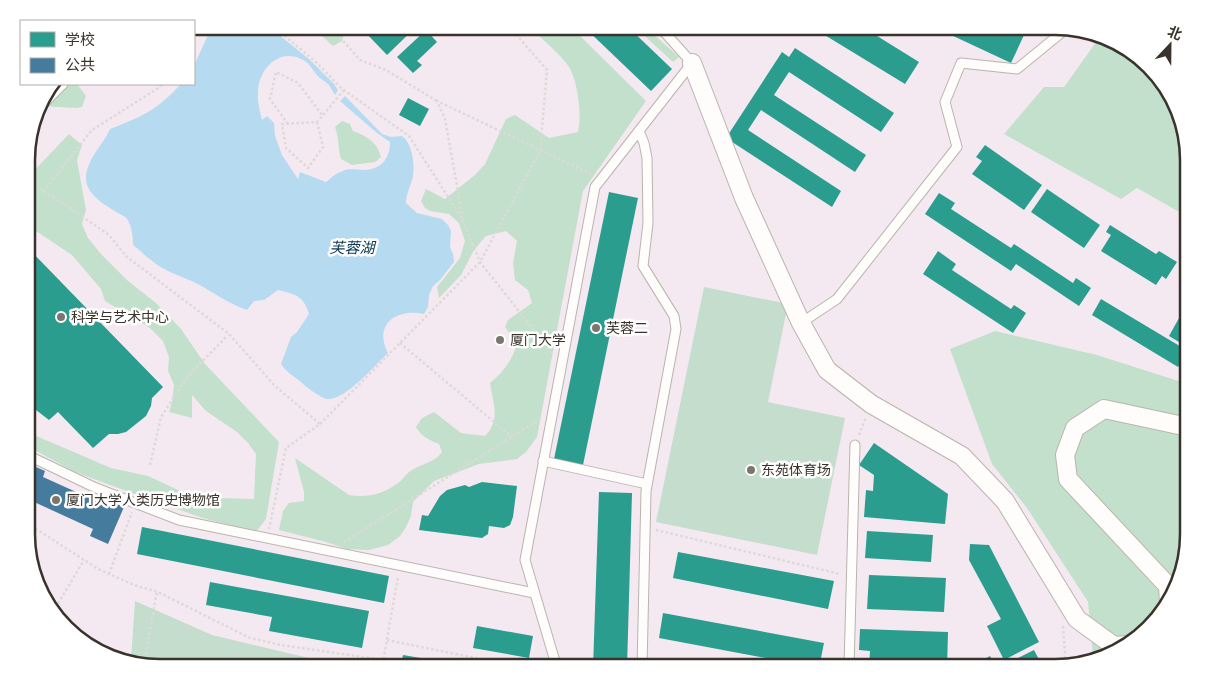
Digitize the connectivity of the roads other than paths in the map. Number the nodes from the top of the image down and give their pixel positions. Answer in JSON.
{"nodes":[{"id":1,"x":667,"y":35,"type":"edge"},
{"id":2,"x":1058,"y":35,"type":"edge"},
{"id":3,"x":692,"y":63,"type":"junction"},
{"id":4,"x":638,"y":131,"type":"junction"},
{"id":5,"x":801,"y":323,"type":"junction"},
{"id":6,"x":1180,"y":425,"type":"edge"},
{"id":7,"x":856,"y":445,"type":"road end"},
{"id":8,"x":35,"y":459,"type":"edge"},
{"id":9,"x":543,"y":461,"type":"junction"},
{"id":10,"x":647,"y":484,"type":"junction"},
{"id":11,"x":1168,"y":587,"type":"edge"},
{"id":12,"x":534,"y":593,"type":"junction"},
{"id":13,"x":1112,"y":645,"type":"edge"},
{"id":14,"x":554,"y":659,"type":"edge"},
{"id":15,"x":642,"y":659,"type":"edge"},
{"id":16,"x":849,"y":659,"type":"edge"}],
"edges":[{"from":1,"to":3,"type":"lane"},
{"from":2,"to":5,"type":"lane"},
{"from":3,"to":4,"type":"lane"},
{"from":3,"to":5,"type":"street"},
{"from":4,"to":9,"type":"lane"},
{"from":4,"to":10,"type":"lane"},
{"from":5,"to":13,"type":"street"},
{"from":6,"to":11,"type":"street"},
{"from":7,"to":16,"type":"lane"},
{"from":8,"to":12,"type":"lane"},
{"from":9,"to":10,"type":"lane"},
{"from":9,"to":12,"type":"lane"},
{"from":10,"to":15,"type":"lane"},
{"from":12,"to":14,"type":"lane"}]}
